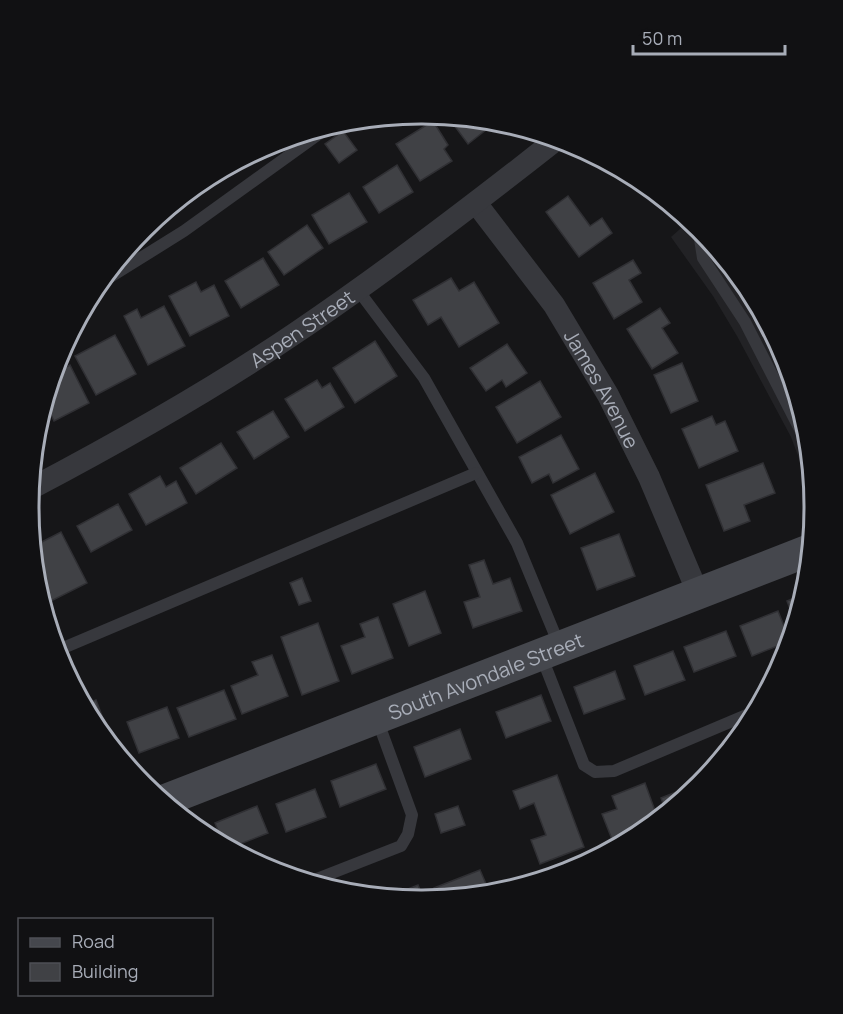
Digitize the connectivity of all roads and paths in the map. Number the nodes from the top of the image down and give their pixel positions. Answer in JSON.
{"nodes":[{"id":1,"x":307,"y":143,"type":"edge"},
{"id":2,"x":548,"y":146,"type":"edge"},
{"id":3,"x":476,"y":203,"type":"junction"},
{"id":4,"x":701,"y":247,"type":"edge"},
{"id":5,"x":121,"y":270,"type":"edge"},
{"id":6,"x":358,"y":290,"type":"junction"},
{"id":7,"x":792,"y":410,"type":"edge"},
{"id":8,"x":476,"y":473,"type":"junction"},
{"id":9,"x":40,"y":484,"type":"edge"},
{"id":10,"x":801,"y":553,"type":"edge"},
{"id":11,"x":698,"y":593,"type":"junction"},
{"id":12,"x":66,"y":647,"type":"edge"},
{"id":13,"x":551,"y":651,"type":"junction"},
{"id":14,"x":742,"y":717,"type":"edge"},
{"id":15,"x":377,"y":719,"type":"junction"},
{"id":16,"x":172,"y":797,"type":"edge"},
{"id":17,"x":324,"y":876,"type":"edge"}],
"edges":[{"from":1,"to":5,"type":"lane"},
{"from":2,"to":3,"type":"street","name":"Aspen Street"},
{"from":3,"to":6,"type":"street","name":"Aspen Street"},
{"from":3,"to":11,"type":"street","name":"James Avenue"},
{"from":4,"to":7,"type":"lane"},
{"from":6,"to":8,"type":"lane"},
{"from":6,"to":9,"type":"street","name":"Aspen Street"},
{"from":8,"to":12,"type":"lane"},
{"from":8,"to":13,"type":"lane"},
{"from":10,"to":11,"type":"main road","name":"South Avondale Street"},
{"from":11,"to":13,"type":"main road","name":"South Avondale Street"},
{"from":13,"to":14,"type":"lane"},
{"from":13,"to":15,"type":"main road","name":"South Avondale Street"},
{"from":15,"to":16,"type":"main road","name":"South Avondale Street"},
{"from":15,"to":17,"type":"lane"}]}
